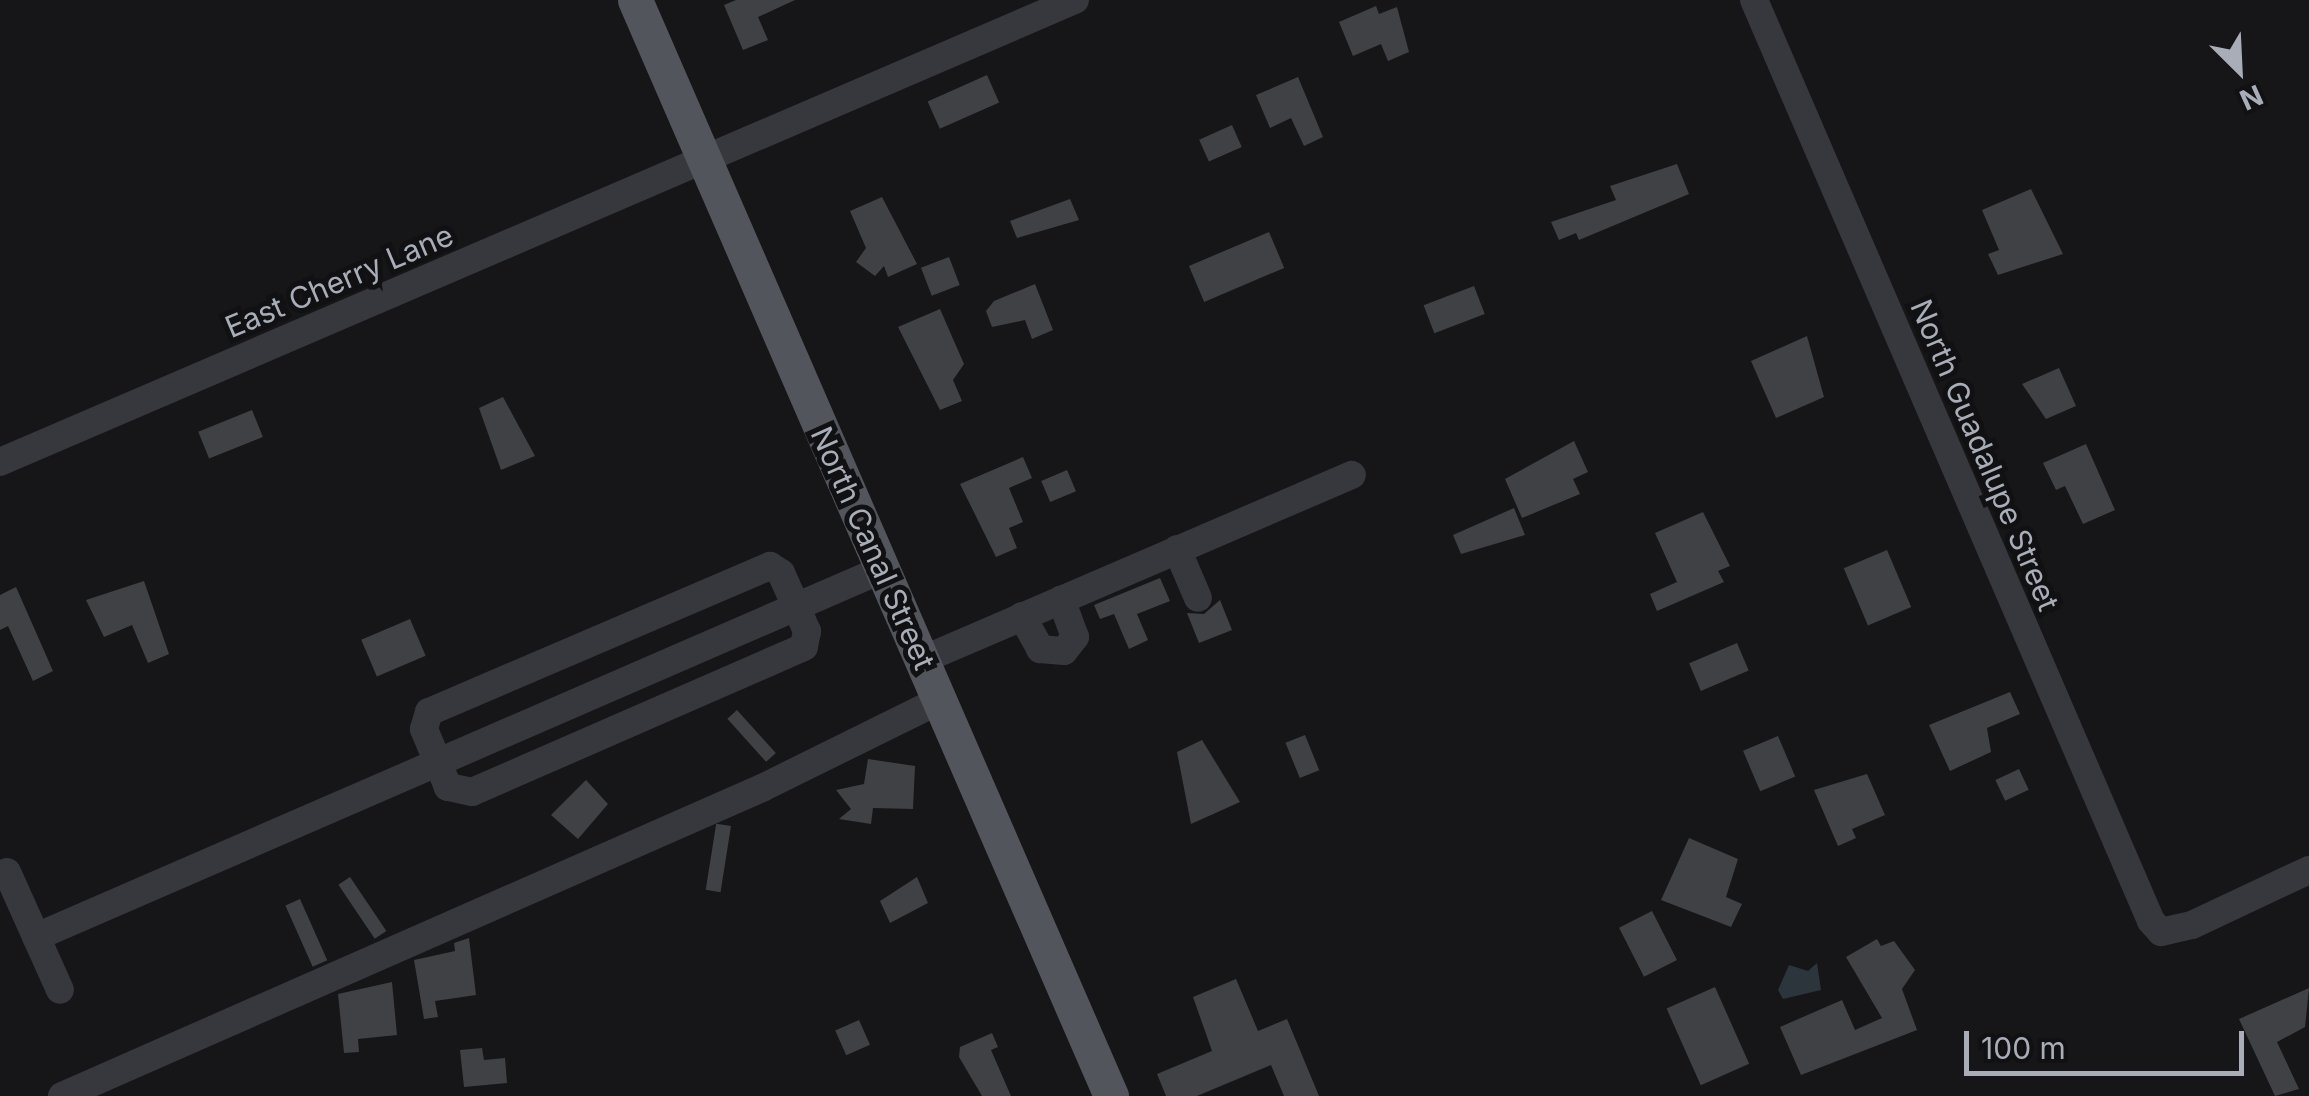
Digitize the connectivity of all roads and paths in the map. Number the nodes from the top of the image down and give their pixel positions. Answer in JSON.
{"nodes":[{"id":1,"x":635,"y":0,"type":"edge"},
{"id":2,"x":1075,"y":0,"type":"edge"},
{"id":3,"x":1754,"y":0,"type":"edge"},
{"id":4,"x":704,"y":161,"type":"junction"},
{"id":5,"x":0,"y":462,"type":"edge"},
{"id":6,"x":1352,"y":475,"type":"dead end"},
{"id":7,"x":1177,"y":550,"type":"junction"},
{"id":8,"x":883,"y":570,"type":"junction"},
{"id":9,"x":1198,"y":598,"type":"dead end"},
{"id":10,"x":1060,"y":599,"type":"junction"},
{"id":11,"x":796,"y":607,"type":"junction"},
{"id":12,"x":1022,"y":616,"type":"junction"},
{"id":13,"x":922,"y":660,"type":"junction"},
{"id":14,"x":940,"y":700,"type":"junction"},
{"id":15,"x":438,"y":763,"type":"junction"},
{"id":16,"x":2309,"y":870,"type":"edge"},
{"id":17,"x":7,"y":872,"type":"dead end"},
{"id":18,"x":36,"y":937,"type":"junction"},
{"id":19,"x":60,"y":990,"type":"dead end"},
{"id":20,"x":62,"y":1096,"type":"edge"},
{"id":21,"x":1111,"y":1096,"type":"edge"}],
"edges":[{"from":1,"to":4,"type":"main road","name":"North Canal Street"},
{"from":2,"to":4,"type":"street","name":"East Cherry Lane"},
{"from":3,"to":16,"type":"street","name":"North Guadalupe Street"},
{"from":4,"to":5,"type":"street","name":"East Cherry Lane"},
{"from":4,"to":8,"type":"main road","name":"North Canal Street"},
{"from":6,"to":7,"type":"street"},
{"from":7,"to":9,"type":"street"},
{"from":7,"to":10,"type":"street"},
{"from":8,"to":11,"type":"street"},
{"from":8,"to":13,"type":"main road","name":"North Canal Street"},
{"from":10,"to":12,"type":"street"},
{"from":10,"to":12,"type":"street"},
{"from":11,"to":15,"type":"street"},
{"from":11,"to":15,"type":"street"},
{"from":11,"to":15,"type":"street"},
{"from":12,"to":13,"type":"street"},
{"from":13,"to":14,"type":"main road","name":"North Canal Street"},
{"from":14,"to":20,"type":"street"},
{"from":14,"to":21,"type":"main road","name":"North Canal Street"},
{"from":15,"to":18,"type":"street"},
{"from":17,"to":18,"type":"street"},
{"from":18,"to":19,"type":"street"}]}
